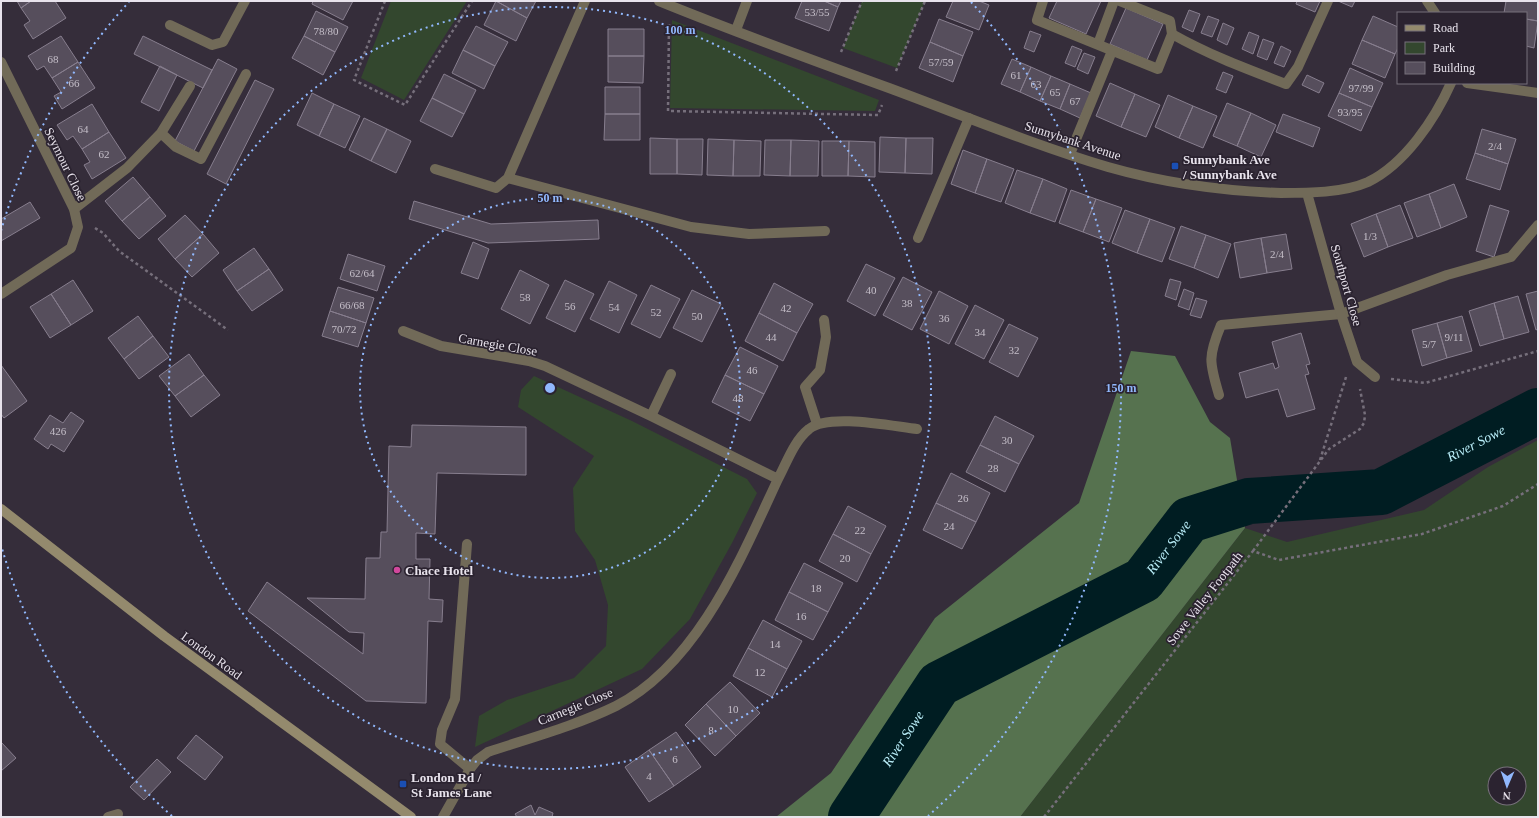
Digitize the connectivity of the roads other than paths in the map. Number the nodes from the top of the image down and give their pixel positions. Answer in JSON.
{"nodes":[{"id":1,"x":245,"y":1,"type":"edge"},
{"id":2,"x":586,"y":1,"type":"edge"},
{"id":3,"x":747,"y":1,"type":"edge"},
{"id":4,"x":1043,"y":1,"type":"edge"},
{"id":5,"x":1114,"y":1,"type":"edge"},
{"id":6,"x":1120,"y":1,"type":"edge"},
{"id":7,"x":1328,"y":1,"type":"edge"},
{"id":8,"x":1426,"y":1,"type":"edge"},
{"id":9,"x":664,"y":3,"type":"edge"},
{"id":10,"x":1434,"y":12,"type":"edge"},
{"id":11,"x":170,"y":25,"type":"dead end"},
{"id":12,"x":736,"y":30,"type":"junction"},
{"id":13,"x":1172,"y":34,"type":"junction"},
{"id":14,"x":1098,"y":44,"type":"junction"},
{"id":15,"x":1112,"y":51,"type":"junction"},
{"id":16,"x":1,"y":62,"type":"edge"},
{"id":17,"x":246,"y":74,"type":"dead end"},
{"id":18,"x":1451,"y":84,"type":"edge"},
{"id":19,"x":1474,"y":84,"type":"edge"},
{"id":20,"x":190,"y":86,"type":"dead end"},
{"id":21,"x":1538,"y":93,"type":"edge"},
{"id":22,"x":969,"y":118,"type":"junction"},
{"id":23,"x":161,"y":133,"type":"junction"},
{"id":24,"x":1070,"y":154,"type":"junction"},
{"id":25,"x":435,"y":169,"type":"dead end"},
{"id":26,"x":508,"y":178,"type":"junction"},
{"id":27,"x":1307,"y":193,"type":"junction"},
{"id":28,"x":74,"y":209,"type":"junction"},
{"id":29,"x":1538,"y":225,"type":"edge"},
{"id":30,"x":825,"y":231,"type":"dead end"},
{"id":31,"x":918,"y":238,"type":"dead end"},
{"id":32,"x":1,"y":294,"type":"edge"},
{"id":33,"x":1341,"y":314,"type":"junction"},
{"id":34,"x":824,"y":320,"type":"dead end"},
{"id":35,"x":403,"y":331,"type":"dead end"},
{"id":36,"x":671,"y":374,"type":"dead end"},
{"id":37,"x":1375,"y":377,"type":"road end"},
{"id":38,"x":1219,"y":395,"type":"dead end"},
{"id":39,"x":651,"y":416,"type":"junction"},
{"id":40,"x":817,"y":424,"type":"junction"},
{"id":41,"x":917,"y":429,"type":"dead end"},
{"id":42,"x":778,"y":479,"type":"junction"},
{"id":43,"x":1,"y":509,"type":"edge"},
{"id":44,"x":467,"y":544,"type":"dead end"},
{"id":45,"x":470,"y":769,"type":"junction"},
{"id":46,"x":118,"y":814,"type":"dead end"},
{"id":47,"x":108,"y":817,"type":"edge"},
{"id":48,"x":411,"y":817,"type":"edge"},
{"id":49,"x":443,"y":817,"type":"edge"}],
"edges":[{"from":1,"to":11,"type":"street"},
{"from":2,"to":26,"type":"street"},
{"from":3,"to":12,"type":"street"},
{"from":4,"to":14,"type":"street"},
{"from":5,"to":14,"type":"street"},
{"from":6,"to":13,"type":"street"},
{"from":7,"to":13,"type":"street"},
{"from":8,"to":10,"type":"street"},
{"from":9,"to":12,"type":"street","name":"Sunnybank Avenue"},
{"from":12,"to":22,"type":"street","name":"Sunnybank Avenue"},
{"from":13,"to":15,"type":"street"},
{"from":14,"to":15,"type":"street"},
{"from":15,"to":24,"type":"street"},
{"from":16,"to":28,"type":"street","name":"Seymour Close"},
{"from":17,"to":23,"type":"street"},
{"from":18,"to":27,"type":"street","name":"Sunnybank Avenue"},
{"from":19,"to":21,"type":"street"},
{"from":20,"to":23,"type":"street"},
{"from":22,"to":24,"type":"street","name":"Sunnybank Avenue"},
{"from":22,"to":31,"type":"street"},
{"from":23,"to":28,"type":"street"},
{"from":24,"to":27,"type":"street","name":"Sunnybank Avenue"},
{"from":25,"to":26,"type":"street"},
{"from":26,"to":30,"type":"street"},
{"from":27,"to":33,"type":"street","name":"Southport Close"},
{"from":28,"to":32,"type":"street","name":"Seymour Close"},
{"from":29,"to":33,"type":"street"},
{"from":33,"to":37,"type":"street","name":"Southport Close"},
{"from":33,"to":38,"type":"street"},
{"from":34,"to":40,"type":"street"},
{"from":35,"to":39,"type":"street","name":"Carnegie Close"},
{"from":36,"to":39,"type":"street"},
{"from":39,"to":42,"type":"street","name":"Carnegie Close"},
{"from":40,"to":41,"type":"street"},
{"from":40,"to":42,"type":"street","name":"Carnegie Close"},
{"from":42,"to":45,"type":"street","name":"Carnegie Close"},
{"from":43,"to":48,"type":"main road","name":"London Road"},
{"from":44,"to":45,"type":"street"},
{"from":45,"to":49,"type":"street","name":"Carnegie Close"},
{"from":46,"to":47,"type":"street"}]}
